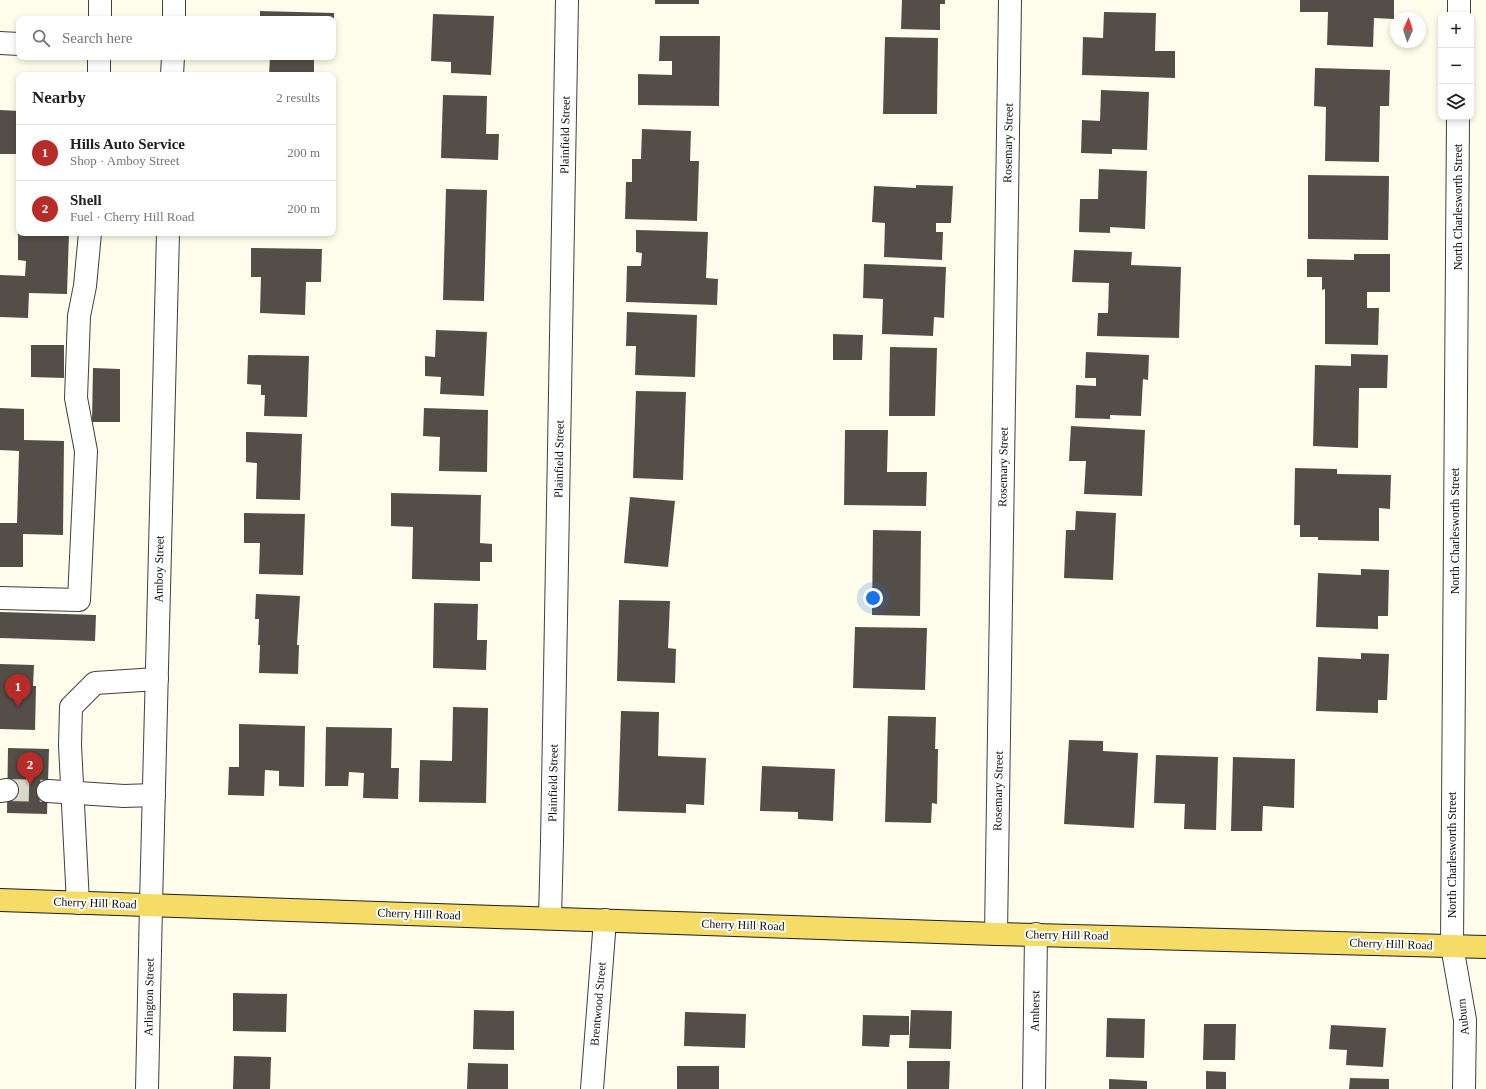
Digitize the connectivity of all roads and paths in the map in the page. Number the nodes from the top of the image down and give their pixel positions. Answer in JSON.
{"nodes":[{"id":1,"x":100,"y":0,"type":"edge"},
{"id":2,"x":174,"y":0,"type":"edge"},
{"id":3,"x":567,"y":0,"type":"edge"},
{"id":4,"x":1010,"y":0,"type":"edge"},
{"id":5,"x":1459,"y":0,"type":"edge"},
{"id":6,"x":1459,"y":12,"type":"edge"},
{"id":7,"x":100,"y":16,"type":"edge"},
{"id":8,"x":174,"y":16,"type":"edge"},
{"id":9,"x":0,"y":43,"type":"edge"},
{"id":10,"x":16,"y":44,"type":"edge"},
{"id":11,"x":99,"y":60,"type":"edge"},
{"id":12,"x":173,"y":60,"type":"edge"},
{"id":13,"x":99,"y":72,"type":"edge"},
{"id":14,"x":172,"y":72,"type":"edge"},
{"id":15,"x":1458,"y":120,"type":"edge"},
{"id":16,"x":90,"y":236,"type":"edge"},
{"id":17,"x":168,"y":236,"type":"edge"},
{"id":18,"x":0,"y":598,"type":"edge"},
{"id":19,"x":156,"y":679,"type":"junction"},
{"id":20,"x":48,"y":791,"type":"tunnel mouth"},
{"id":21,"x":73,"y":793,"type":"junction"},
{"id":22,"x":154,"y":795,"type":"junction"},
{"id":23,"x":0,"y":900,"type":"edge"},
{"id":24,"x":78,"y":903,"type":"junction"},
{"id":25,"x":151,"y":905,"type":"junction"},
{"id":26,"x":550,"y":918,"type":"junction"},
{"id":27,"x":605,"y":920,"type":"junction"},
{"id":28,"x":996,"y":934,"type":"junction"},
{"id":29,"x":1036,"y":934,"type":"junction"},
{"id":30,"x":1452,"y":946,"type":"junction"},
{"id":31,"x":1486,"y":947,"type":"edge"},
{"id":32,"x":147,"y":1089,"type":"edge"},
{"id":33,"x":592,"y":1089,"type":"edge"},
{"id":34,"x":1034,"y":1089,"type":"edge"},
{"id":35,"x":1464,"y":1089,"type":"edge"}],
"edges":[{"from":1,"to":7,"type":"street"},
{"from":2,"to":8,"type":"street"},
{"from":3,"to":26,"type":"street","name":"Plainfield Street"},
{"from":4,"to":28,"type":"street","name":"Rosemary Street"},
{"from":5,"to":6,"type":"street"},
{"from":9,"to":10,"type":"street"},
{"from":11,"to":13,"type":"street"},
{"from":12,"to":14,"type":"street"},
{"from":15,"to":30,"type":"street","name":"North Charlesworth Street"},
{"from":16,"to":18,"type":"street"},
{"from":17,"to":19,"type":"street","name":"Amboy Street"},
{"from":19,"to":21,"type":"street"},
{"from":19,"to":22,"type":"street","name":"Amboy Street"},
{"from":20,"to":21,"type":"street"},
{"from":21,"to":22,"type":"street"},
{"from":21,"to":24,"type":"street"},
{"from":22,"to":25,"type":"street","name":"Amboy Street"},
{"from":23,"to":24,"type":"main road","name":"Cherry Hill Road"},
{"from":24,"to":25,"type":"main road","name":"Cherry Hill Road"},
{"from":25,"to":26,"type":"main road","name":"Cherry Hill Road"},
{"from":25,"to":32,"type":"street","name":"Arlington Street"},
{"from":26,"to":27,"type":"main road","name":"Cherry Hill Road"},
{"from":27,"to":28,"type":"main road","name":"Cherry Hill Road"},
{"from":27,"to":33,"type":"street","name":"Brentwood Street"},
{"from":28,"to":29,"type":"main road","name":"Cherry Hill Road"},
{"from":29,"to":30,"type":"main road","name":"Cherry Hill Road"},
{"from":29,"to":34,"type":"street","name":"Amherst"},
{"from":30,"to":31,"type":"main road","name":"Cherry Hill Road"},
{"from":30,"to":35,"type":"street","name":"Auburn"}]}
